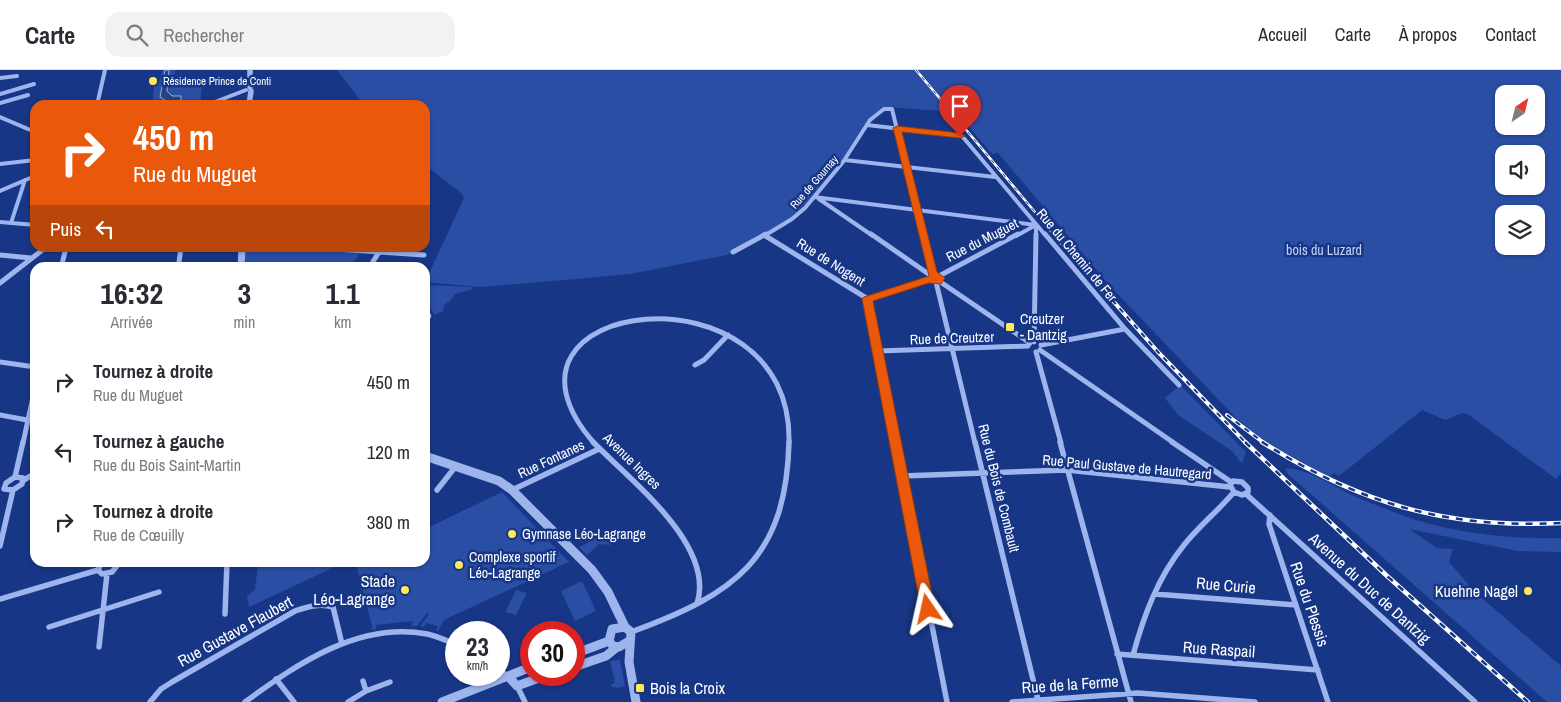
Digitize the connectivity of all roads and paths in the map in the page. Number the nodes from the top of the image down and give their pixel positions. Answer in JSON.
{"nodes":[{"id":1,"x":105,"y":70,"type":"edge"},
{"id":2,"x":250,"y":70,"type":"edge"},
{"id":3,"x":17,"y":76,"type":"dead end"},
{"id":4,"x":0,"y":78,"type":"edge"},
{"id":5,"x":34,"y":84,"type":"dead end"},
{"id":6,"x":249,"y":89,"type":"junction"},
{"id":7,"x":0,"y":94,"type":"edge"},
{"id":8,"x":28,"y":95,"type":"dead end"},
{"id":9,"x":98,"y":100,"type":"edge"},
{"id":10,"x":220,"y":100,"type":"edge"},
{"id":11,"x":249,"y":100,"type":"edge"},
{"id":12,"x":0,"y":103,"type":"edge"},
{"id":13,"x":2,"y":118,"type":"edge"},
{"id":14,"x":0,"y":123,"type":"edge"},
{"id":15,"x":867,"y":125,"type":"junction"},
{"id":16,"x":897,"y":128,"type":"junction"},
{"id":17,"x":30,"y":130,"type":"edge"},
{"id":18,"x":845,"y":160,"type":"junction"},
{"id":19,"x":30,"y":161,"type":"edge"},
{"id":20,"x":0,"y":164,"type":"edge"},
{"id":21,"x":907,"y":167,"type":"junction"},
{"id":22,"x":30,"y":178,"type":"edge"},
{"id":23,"x":996,"y":178,"type":"junction"},
{"id":24,"x":25,"y":180,"type":"junction"},
{"id":25,"x":0,"y":191,"type":"edge"},
{"id":26,"x":816,"y":197,"type":"junction"},
{"id":27,"x":918,"y":210,"type":"junction"},
{"id":28,"x":0,"y":222,"type":"edge"},
{"id":29,"x":11,"y":223,"type":"junction"},
{"id":30,"x":30,"y":225,"type":"edge"},
{"id":31,"x":1036,"y":225,"type":"junction"},
{"id":32,"x":764,"y":235,"type":"junction"},
{"id":33,"x":39,"y":252,"type":"edge"},
{"id":34,"x":180,"y":252,"type":"edge"},
{"id":35,"x":379,"y":252,"type":"joint"},
{"id":36,"x":733,"y":252,"type":"dead end"},
{"id":37,"x":406,"y":253,"type":"joint"},
{"id":38,"x":0,"y":255,"type":"edge"},
{"id":39,"x":424,"y":255,"type":"dead end"},
{"id":40,"x":31,"y":258,"type":"junction"},
{"id":41,"x":179,"y":262,"type":"dead end"},
{"id":42,"x":373,"y":262,"type":"edge"},
{"id":43,"x":931,"y":276,"type":"junction"},
{"id":44,"x":938,"y":280,"type":"junction"},
{"id":45,"x":0,"y":283,"type":"edge"},
{"id":46,"x":868,"y":299,"type":"junction"},
{"id":47,"x":1125,"y":329,"type":"junction"},
{"id":48,"x":728,"y":335,"type":"junction"},
{"id":49,"x":1031,"y":344,"type":"junction"},
{"id":50,"x":1039,"y":349,"type":"junction"},
{"id":51,"x":952,"y":350,"type":"junction"},
{"id":52,"x":878,"y":351,"type":"junction"},
{"id":53,"x":0,"y":362,"type":"edge"},
{"id":54,"x":694,"y":365,"type":"dead end"},
{"id":55,"x":30,"y":366,"type":"edge"},
{"id":56,"x":1179,"y":385,"type":"dead end"},
{"id":57,"x":30,"y":408,"type":"edge"},
{"id":58,"x":0,"y":415,"type":"edge"},
{"id":59,"x":27,"y":420,"type":"junction"},
{"id":60,"x":598,"y":449,"type":"junction"},
{"id":61,"x":430,"y":458,"type":"edge"},
{"id":62,"x":456,"y":466,"type":"junction"},
{"id":63,"x":1067,"y":470,"type":"junction"},
{"id":64,"x":982,"y":472,"type":"junction"},
{"id":65,"x":30,"y":476,"type":"edge"},
{"id":66,"x":902,"y":476,"type":"junction"},
{"id":67,"x":15,"y":477,"type":"junction"},
{"id":68,"x":24,"y":480,"type":"junction"},
{"id":69,"x":1232,"y":487,"type":"junction"},
{"id":70,"x":2,"y":490,"type":"edge"},
{"id":71,"x":13,"y":490,"type":"junction"},
{"id":72,"x":437,"y":490,"type":"dead end"},
{"id":73,"x":512,"y":490,"type":"junction"},
{"id":74,"x":1246,"y":494,"type":"junction"},
{"id":75,"x":1270,"y":515,"type":"junction"},
{"id":76,"x":0,"y":546,"type":"edge"},
{"id":77,"x":100,"y":567,"type":"edge"},
{"id":78,"x":118,"y":567,"type":"edge"},
{"id":79,"x":226,"y":567,"type":"edge"},
{"id":80,"x":98,"y":570,"type":"junction"},
{"id":81,"x":107,"y":574,"type":"junction"},
{"id":82,"x":702,"y":586,"type":"junction"},
{"id":83,"x":158,"y":592,"type":"dead end"},
{"id":84,"x":1154,"y":594,"type":"junction"},
{"id":85,"x":710,"y":597,"type":"junction"},
{"id":86,"x":0,"y":599,"type":"edge"},
{"id":87,"x":697,"y":604,"type":"junction"},
{"id":88,"x":1296,"y":605,"type":"junction"},
{"id":89,"x":103,"y":610,"type":"junction"},
{"id":90,"x":225,"y":614,"type":"dead end"},
{"id":91,"x":49,"y":627,"type":"dead end"},
{"id":92,"x":621,"y":637,"type":"junction"},
{"id":93,"x":445,"y":639,"type":"edge"},
{"id":94,"x":342,"y":644,"type":"junction"},
{"id":95,"x":99,"y":648,"type":"dead end"},
{"id":96,"x":592,"y":649,"type":"junction"},
{"id":97,"x":585,"y":651,"type":"edge"},
{"id":98,"x":1117,"y":654,"type":"junction"},
{"id":99,"x":1133,"y":655,"type":"junction"},
{"id":100,"x":600,"y":658,"type":"junction"},
{"id":101,"x":585,"y":663,"type":"edge"},
{"id":102,"x":1318,"y":670,"type":"junction"},
{"id":103,"x":510,"y":678,"type":"edge"},
{"id":104,"x":276,"y":679,"type":"junction"},
{"id":105,"x":363,"y":681,"type":"dead end"},
{"id":106,"x":390,"y":682,"type":"dead end"},
{"id":107,"x":520,"y":685,"type":"edge"},
{"id":108,"x":483,"y":686,"type":"edge"},
{"id":109,"x":517,"y":686,"type":"junction"},
{"id":110,"x":366,"y":691,"type":"junction"},
{"id":111,"x":1130,"y":694,"type":"junction"},
{"id":112,"x":1038,"y":700,"type":"junction"},
{"id":113,"x":150,"y":702,"type":"edge"},
{"id":114,"x":245,"y":702,"type":"edge"},
{"id":115,"x":294,"y":702,"type":"edge"},
{"id":116,"x":348,"y":702,"type":"edge"},
{"id":117,"x":442,"y":702,"type":"edge"},
{"id":118,"x":525,"y":702,"type":"edge"},
{"id":119,"x":636,"y":702,"type":"edge"},
{"id":120,"x":947,"y":702,"type":"edge"},
{"id":121,"x":1012,"y":702,"type":"edge"},
{"id":122,"x":1131,"y":702,"type":"edge"},
{"id":123,"x":1255,"y":702,"type":"edge"},
{"id":124,"x":1328,"y":702,"type":"edge"},
{"id":125,"x":1475,"y":702,"type":"edge"}],
"edges":[{"from":1,"to":9,"type":"street"},
{"from":2,"to":6,"type":"street"},
{"from":3,"to":4,"type":"street"},
{"from":5,"to":7,"type":"street"},
{"from":6,"to":10,"type":"street"},
{"from":6,"to":11,"type":"street"},
{"from":8,"to":12,"type":"street"},
{"from":13,"to":14,"type":"street"},
{"from":13,"to":17,"type":"street"},
{"from":15,"to":16,"type":"street"},
{"from":15,"to":16,"type":"street","name":"Rue de Gournay"},
{"from":15,"to":18,"type":"street","name":"Rue de Gournay"},
{"from":16,"to":21,"type":"street"},
{"from":16,"to":23,"type":"street","name":"Rue du Chemin de Fer"},
{"from":18,"to":21,"type":"street"},
{"from":18,"to":26,"type":"street","name":"Rue de Gournay"},
{"from":19,"to":20,"type":"street"},
{"from":21,"to":23,"type":"street"},
{"from":21,"to":27,"type":"street"},
{"from":22,"to":24,"type":"street"},
{"from":23,"to":31,"type":"street","name":"Rue du Chemin de Fer"},
{"from":24,"to":25,"type":"street"},
{"from":24,"to":29,"type":"street"},
{"from":26,"to":27,"type":"street"},
{"from":26,"to":32,"type":"street","name":"Rue de Gournay"},
{"from":26,"to":43,"type":"street"},
{"from":27,"to":31,"type":"street"},
{"from":27,"to":43,"type":"street"},
{"from":28,"to":29,"type":"street"},
{"from":29,"to":30,"type":"street"},
{"from":31,"to":44,"type":"street","name":"Rue du Muguet"},
{"from":31,"to":47,"type":"street","name":"Rue du Chemin de Fer"},
{"from":31,"to":49,"type":"street"},
{"from":32,"to":36,"type":"street","name":"Rue de Gournay"},
{"from":32,"to":46,"type":"street","name":"Rue de Nogent"},
{"from":33,"to":40,"type":"street"},
{"from":34,"to":41,"type":"street"},
{"from":35,"to":37,"type":"street"},
{"from":35,"to":42,"type":"street"},
{"from":37,"to":39,"type":"street"},
{"from":38,"to":40,"type":"street"},
{"from":40,"to":45,"type":"street"},
{"from":43,"to":44,"type":"street"},
{"from":43,"to":46,"type":"street"},
{"from":44,"to":49,"type":"street"},
{"from":44,"to":51,"type":"street","name":"Rue du Bois de Combault"},
{"from":46,"to":52,"type":"street","name":"Rue de Nogent"},
{"from":47,"to":50,"type":"street"},
{"from":47,"to":56,"type":"street","name":"Rue du Chemin de Fer"},
{"from":48,"to":54,"type":"street"},
{"from":48,"to":60,"type":"street","name":"Avenue Ingres"},
{"from":48,"to":85,"type":"street","name":"Avenue Ingres"},
{"from":49,"to":50,"type":"street"},
{"from":49,"to":50,"type":"street"},
{"from":49,"to":51,"type":"street","name":"Rue de Creutzer"},
{"from":50,"to":63,"type":"street"},
{"from":50,"to":69,"type":"street"},
{"from":51,"to":52,"type":"street","name":"Rue de Creutzer"},
{"from":51,"to":64,"type":"street","name":"Rue du Bois de Combault"},
{"from":52,"to":66,"type":"street","name":"Rue de Nogent"},
{"from":53,"to":55,"type":"street"},
{"from":57,"to":59,"type":"street"},
{"from":58,"to":59,"type":"street"},
{"from":59,"to":67,"type":"street"},
{"from":60,"to":73,"type":"street","name":"Rue Fontanes"},
{"from":60,"to":82,"type":"street","name":"Avenue Ingres"},
{"from":61,"to":62,"type":"street"},
{"from":62,"to":72,"type":"street"},
{"from":62,"to":73,"type":"street"},
{"from":63,"to":64,"type":"street","name":"Rue Paul Gustave de Hautregard"},
{"from":63,"to":69,"type":"street","name":"Rue Paul Gustave de Hautregard"},
{"from":63,"to":98,"type":"street"},
{"from":64,"to":66,"type":"street","name":"Rue Paul Gustave de Hautregard"},
{"from":64,"to":112,"type":"street","name":"Rue du Bois de Combault"},
{"from":65,"to":68,"type":"street"},
{"from":66,"to":120,"type":"street","name":"Rue de Nogent"},
{"from":67,"to":68,"type":"street"},
{"from":67,"to":70,"type":"street"},
{"from":68,"to":71,"type":"street"},
{"from":69,"to":74,"type":"street","name":"Rue Paul Gustave de Hautregard"},
{"from":69,"to":74,"type":"street","name":"Avenue du Duc de Dantzig"},
{"from":69,"to":84,"type":"street"},
{"from":70,"to":71,"type":"street"},
{"from":71,"to":76,"type":"street"},
{"from":73,"to":92,"type":"street"},
{"from":74,"to":75,"type":"street","name":"Avenue du Duc de Dantzig"},
{"from":75,"to":88,"type":"street","name":"Rue du Plessis"},
{"from":75,"to":125,"type":"street","name":"Avenue du Duc de Dantzig"},
{"from":77,"to":80,"type":"street"},
{"from":78,"to":81,"type":"street"},
{"from":79,"to":90,"type":"street"},
{"from":80,"to":81,"type":"street"},
{"from":80,"to":86,"type":"street"},
{"from":81,"to":89,"type":"street"},
{"from":82,"to":85,"type":"street","name":"Avenue Ingres"},
{"from":82,"to":87,"type":"street"},
{"from":83,"to":89,"type":"street"},
{"from":84,"to":88,"type":"street","name":"Rue Curie"},
{"from":84,"to":99,"type":"street"},
{"from":85,"to":87,"type":"street","name":"Avenue Ingres"},
{"from":87,"to":92,"type":"street","name":"Avenue Ingres"},
{"from":88,"to":102,"type":"street","name":"Rue du Plessis"},
{"from":89,"to":91,"type":"street"},
{"from":89,"to":95,"type":"street"},
{"from":92,"to":96,"type":"street"},
{"from":92,"to":100,"type":"street"},
{"from":92,"to":119,"type":"street"},
{"from":93,"to":94,"type":"street"},
{"from":94,"to":104,"type":"street"},
{"from":94,"to":113,"type":"street","name":"Rue Gustave Flaubert"},
{"from":96,"to":97,"type":"street"},
{"from":96,"to":100,"type":"street"},
{"from":98,"to":99,"type":"street","name":"Rue Raspail"},
{"from":98,"to":111,"type":"street"},
{"from":99,"to":102,"type":"street","name":"Rue Raspail"},
{"from":100,"to":101,"type":"street"},
{"from":102,"to":124,"type":"street","name":"Rue du Plessis"},
{"from":103,"to":109,"type":"street"},
{"from":104,"to":114,"type":"street"},
{"from":104,"to":115,"type":"street"},
{"from":105,"to":110,"type":"street"},
{"from":106,"to":110,"type":"street"},
{"from":107,"to":109,"type":"street"},
{"from":108,"to":117,"type":"street"},
{"from":109,"to":118,"type":"street"},
{"from":110,"to":116,"type":"street"},
{"from":111,"to":112,"type":"street","name":"Rue de la Ferme"},
{"from":111,"to":122,"type":"street"},
{"from":111,"to":123,"type":"street","name":"Rue de la Ferme"},
{"from":112,"to":121,"type":"street","name":"Rue de la Ferme"}]}
